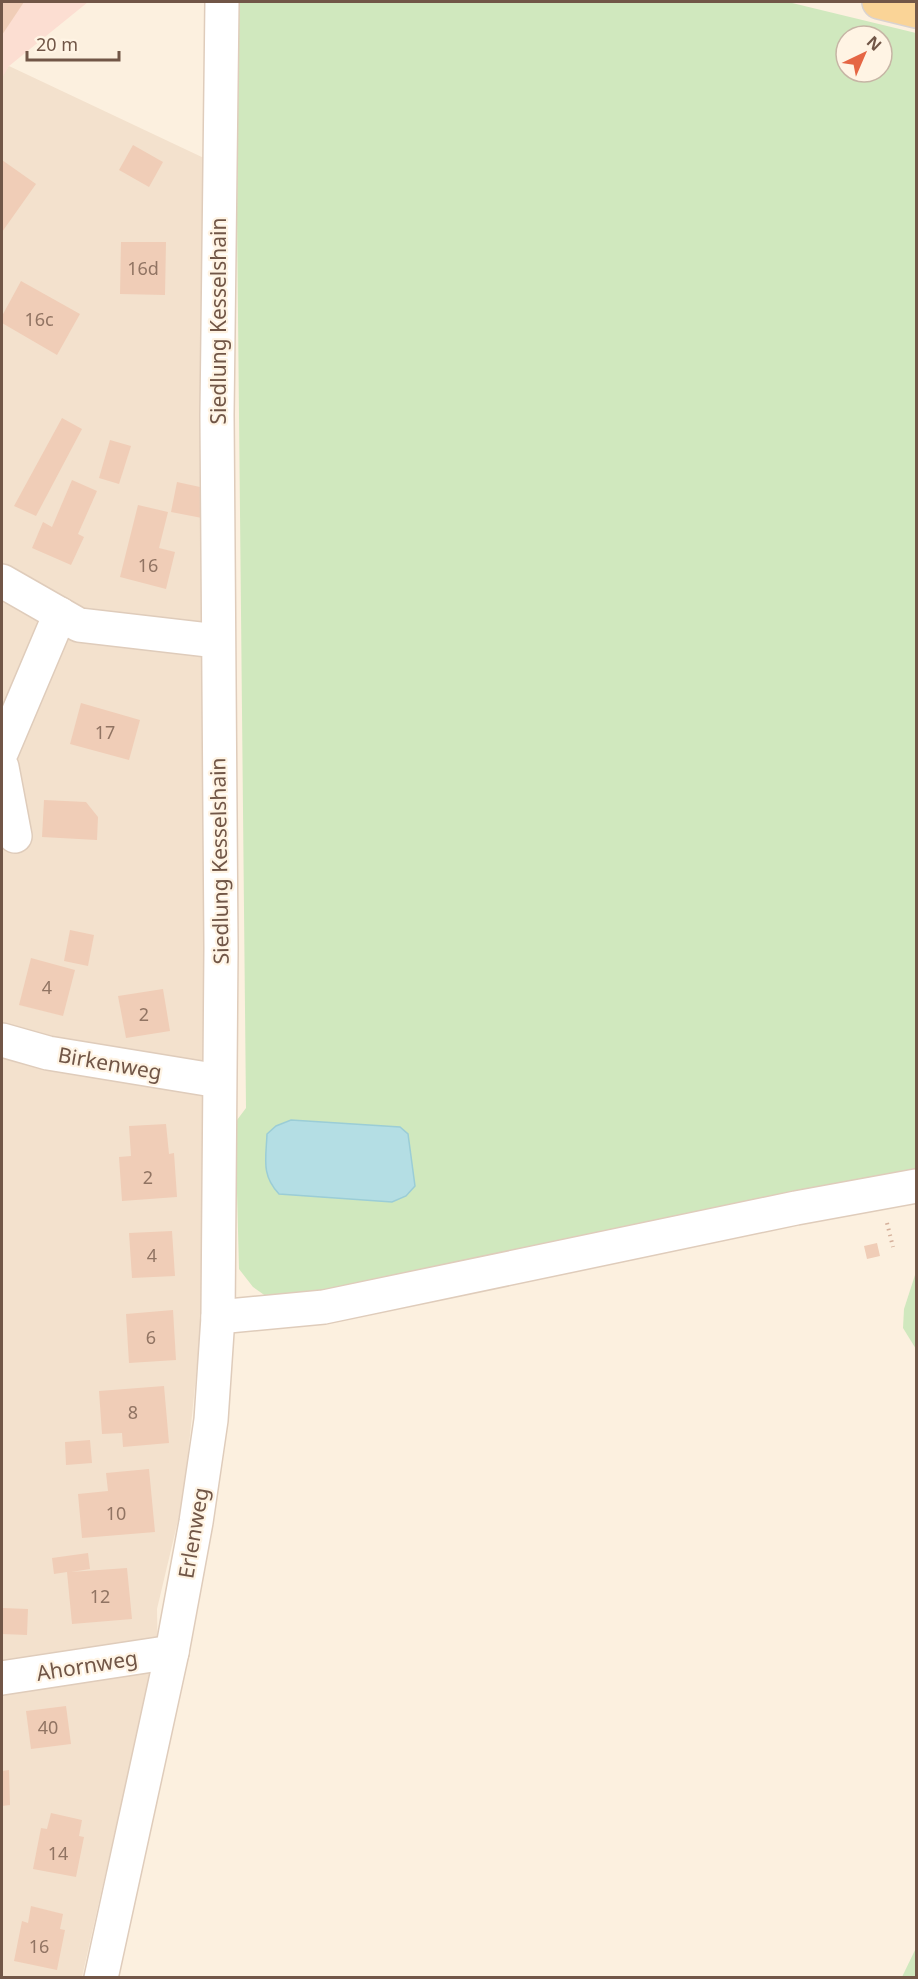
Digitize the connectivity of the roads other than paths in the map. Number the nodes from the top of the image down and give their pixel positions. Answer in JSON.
{"nodes":[{"id":1,"x":222,"y":2,"type":"edge"},
{"id":2,"x":879,"y":2,"type":"edge"},
{"id":3,"x":916,"y":11,"type":"edge"},
{"id":4,"x":2,"y":581,"type":"edge"},
{"id":5,"x":60,"y":614,"type":"junction"},
{"id":6,"x":217,"y":641,"type":"junction"},
{"id":7,"x":2,"y":750,"type":"edge"},
{"id":8,"x":2,"y":767,"type":"edge"},
{"id":9,"x":15,"y":836,"type":"dead end"},
{"id":10,"x":2,"y":1040,"type":"edge"},
{"id":11,"x":219,"y":1081,"type":"junction"},
{"id":12,"x":916,"y":1186,"type":"edge"},
{"id":13,"x":218,"y":1317,"type":"junction"},
{"id":14,"x":172,"y":1652,"type":"junction"},
{"id":15,"x":2,"y":1678,"type":"edge"},
{"id":16,"x":101,"y":1977,"type":"edge"}],
"edges":[{"from":1,"to":6,"type":"street","name":"Siedlung Kesselshain"},
{"from":2,"to":3,"type":"main road"},
{"from":4,"to":5,"type":"street"},
{"from":5,"to":6,"type":"street"},
{"from":5,"to":7,"type":"street"},
{"from":6,"to":11,"type":"street","name":"Siedlung Kesselshain"},
{"from":8,"to":9,"type":"street"},
{"from":10,"to":11,"type":"street","name":"Birkenweg"},
{"from":11,"to":13,"type":"street","name":"Erlenweg"},
{"from":12,"to":13,"type":"street"},
{"from":13,"to":14,"type":"street","name":"Erlenweg"},
{"from":14,"to":15,"type":"street","name":"Ahornweg"},
{"from":14,"to":16,"type":"street","name":"Erlenweg"}]}
